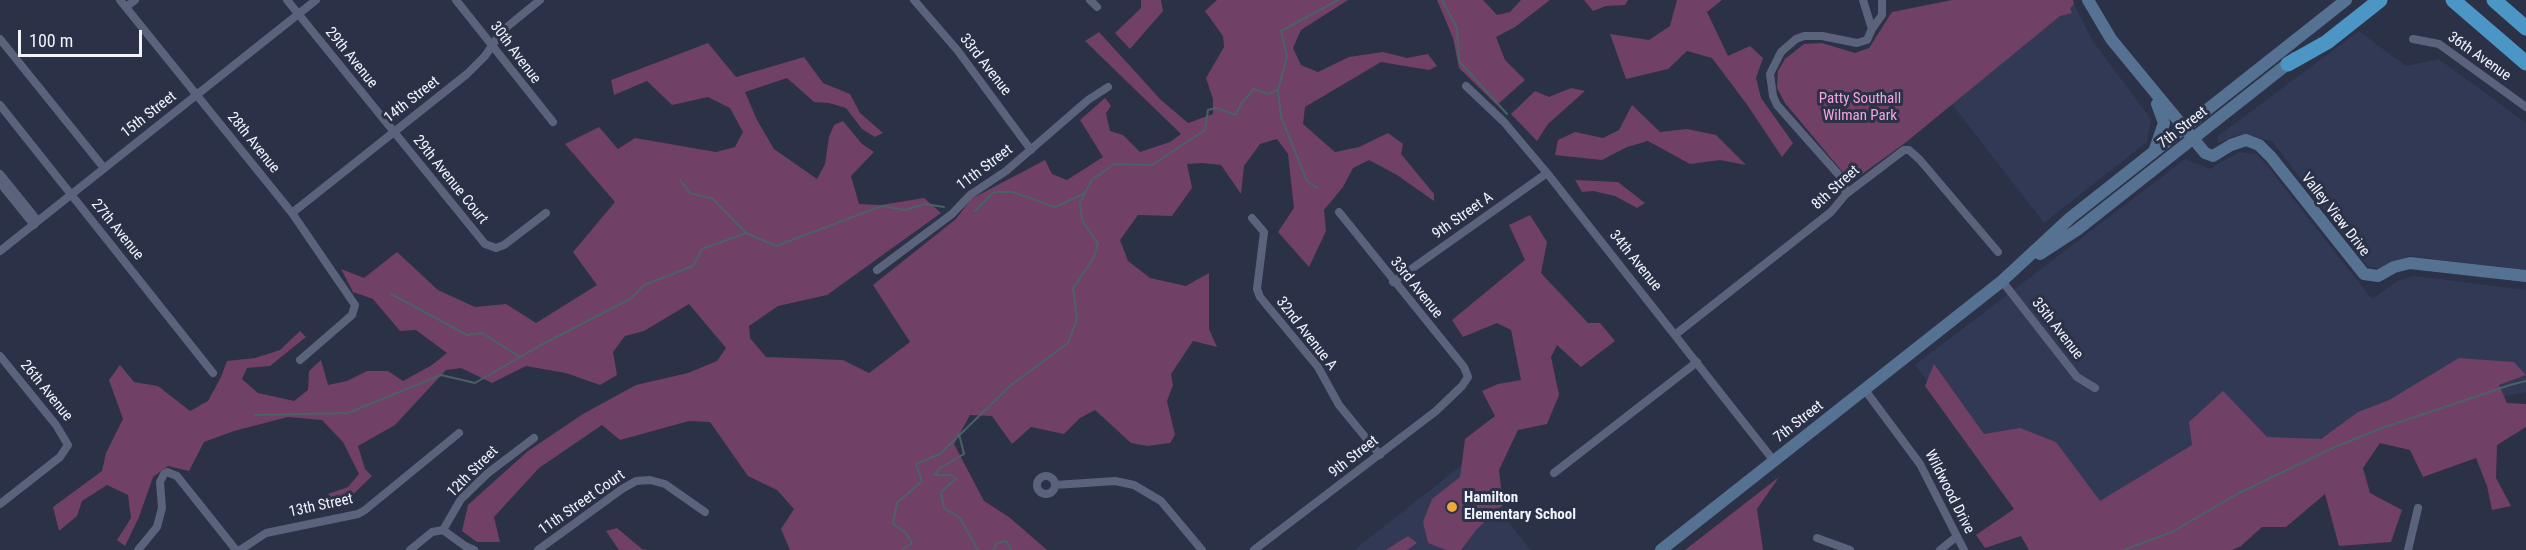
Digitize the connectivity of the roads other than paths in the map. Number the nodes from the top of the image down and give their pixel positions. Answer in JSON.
{"nodes":[{"id":1,"x":135,"y":0,"type":"edge"},
{"id":2,"x":287,"y":0,"type":"edge"},
{"id":3,"x":315,"y":0,"type":"edge"},
{"id":4,"x":456,"y":0,"type":"edge"},
{"id":5,"x":540,"y":0,"type":"edge"},
{"id":6,"x":915,"y":0,"type":"edge"},
{"id":7,"x":1090,"y":0,"type":"edge"},
{"id":8,"x":1863,"y":0,"type":"edge"},
{"id":9,"x":1882,"y":0,"type":"edge"},
{"id":10,"x":2088,"y":0,"type":"edge"},
{"id":11,"x":2346,"y":0,"type":"edge"},
{"id":12,"x":2368,"y":0,"type":"edge"},
{"id":13,"x":2380,"y":0,"type":"edge"},
{"id":14,"x":2453,"y":0,"type":"edge"},
{"id":15,"x":2494,"y":0,"type":"edge"},
{"id":16,"x":123,"y":4,"type":"edge"},
{"id":17,"x":1097,"y":7,"type":"dead end"},
{"id":18,"x":298,"y":14,"type":"junction"},
{"id":19,"x":2526,"y":28,"type":"edge"},
{"id":20,"x":1872,"y":29,"type":"junction"},
{"id":21,"x":0,"y":39,"type":"edge"},
{"id":22,"x":2413,"y":39,"type":"dead end"},
{"id":23,"x":492,"y":46,"type":"junction"},
{"id":24,"x":2526,"y":63,"type":"edge"},
{"id":25,"x":2288,"y":64,"type":"junction"},
{"id":26,"x":1466,"y":86,"type":"dead end"},
{"id":27,"x":1108,"y":87,"type":"dead end"},
{"id":28,"x":2154,"y":94,"type":"junction"},
{"id":29,"x":196,"y":95,"type":"junction"},
{"id":30,"x":0,"y":105,"type":"edge"},
{"id":31,"x":2526,"y":107,"type":"edge"},
{"id":32,"x":553,"y":122,"type":"dead end"},
{"id":33,"x":2184,"y":128,"type":"junction"},
{"id":34,"x":393,"y":132,"type":"junction"},
{"id":35,"x":2193,"y":139,"type":"junction"},
{"id":36,"x":1031,"y":150,"type":"junction"},
{"id":37,"x":2154,"y":151,"type":"junction"},
{"id":38,"x":104,"y":168,"type":"junction"},
{"id":39,"x":1547,"y":173,"type":"junction"},
{"id":40,"x":0,"y":174,"type":"edge"},
{"id":41,"x":0,"y":183,"type":"edge"},
{"id":42,"x":72,"y":194,"type":"junction"},
{"id":43,"x":1846,"y":194,"type":"junction"},
{"id":44,"x":292,"y":213,"type":"junction"},
{"id":45,"x":546,"y":213,"type":"dead end"},
{"id":46,"x":1339,"y":213,"type":"dead end"},
{"id":47,"x":1252,"y":218,"type":"dead end"},
{"id":48,"x":36,"y":223,"type":"junction"},
{"id":49,"x":0,"y":251,"type":"edge"},
{"id":50,"x":1998,"y":252,"type":"dead end"},
{"id":51,"x":877,"y":270,"type":"dead end"},
{"id":52,"x":2526,"y":276,"type":"edge"},
{"id":53,"x":2007,"y":277,"type":"junction"},
{"id":54,"x":1393,"y":282,"type":"junction"},
{"id":55,"x":1676,"y":334,"type":"junction"},
{"id":56,"x":0,"y":356,"type":"edge"},
{"id":57,"x":300,"y":360,"type":"dead end"},
{"id":58,"x":1697,"y":362,"type":"junction"},
{"id":59,"x":213,"y":373,"type":"dead end"},
{"id":60,"x":1467,"y":381,"type":"joint"},
{"id":61,"x":2096,"y":388,"type":"dead end"},
{"id":62,"x":1864,"y":390,"type":"junction"},
{"id":63,"x":459,"y":433,"type":"dead end"},
{"id":64,"x":534,"y":438,"type":"dead end"},
{"id":65,"x":1380,"y":455,"type":"junction"},
{"id":66,"x":1774,"y":461,"type":"junction"},
{"id":67,"x":1554,"y":473,"type":"dead end"},
{"id":68,"x":1055,"y":485,"type":"dead end"},
{"id":69,"x":0,"y":504,"type":"edge"},
{"id":70,"x":2418,"y":508,"type":"dead end"},
{"id":71,"x":705,"y":512,"type":"dead end"},
{"id":72,"x":443,"y":530,"type":"junction"},
{"id":73,"x":1956,"y":537,"type":"junction"},
{"id":74,"x":1817,"y":538,"type":"dead end"},
{"id":75,"x":138,"y":550,"type":"edge"},
{"id":76,"x":238,"y":550,"type":"edge"},
{"id":77,"x":410,"y":550,"type":"edge"},
{"id":78,"x":474,"y":550,"type":"edge"},
{"id":79,"x":538,"y":550,"type":"edge"},
{"id":80,"x":1202,"y":550,"type":"edge"},
{"id":81,"x":1254,"y":550,"type":"edge"},
{"id":82,"x":1661,"y":550,"type":"edge"},
{"id":83,"x":1850,"y":550,"type":"edge"},
{"id":84,"x":1940,"y":550,"type":"edge"},
{"id":85,"x":1964,"y":550,"type":"edge"},
{"id":86,"x":2408,"y":550,"type":"edge"}],
"edges":[{"from":1,"to":16,"type":"street"},
{"from":2,"to":18,"type":"street","name":"29th Avenue"},
{"from":3,"to":18,"type":"street","name":"15th Street"},
{"from":4,"to":23,"type":"street","name":"30th Avenue"},
{"from":5,"to":23,"type":"street","name":"14th Street"},
{"from":6,"to":36,"type":"street","name":"33rd Avenue"},
{"from":7,"to":17,"type":"street"},
{"from":8,"to":20,"type":"street"},
{"from":9,"to":20,"type":"street"},
{"from":10,"to":28,"type":"street","name":"Valley View Drive"},
{"from":11,"to":33,"type":"street","name":"7th Street"},
{"from":12,"to":25,"type":"street","name":"7th Street"},
{"from":13,"to":25,"type":"highway"},
{"from":14,"to":24,"type":"highway"},
{"from":15,"to":19,"type":"highway"},
{"from":16,"to":29,"type":"street","name":"28th Avenue"},
{"from":18,"to":29,"type":"street","name":"15th Street"},
{"from":18,"to":34,"type":"street","name":"29th Avenue"},
{"from":20,"to":43,"type":"street"},
{"from":21,"to":38,"type":"street"},
{"from":22,"to":31,"type":"street","name":"36th Avenue"},
{"from":23,"to":32,"type":"street","name":"30th Avenue"},
{"from":23,"to":34,"type":"street","name":"14th Street"},
{"from":25,"to":35,"type":"street","name":"7th Street"},
{"from":26,"to":39,"type":"street","name":"34th Avenue"},
{"from":27,"to":36,"type":"street","name":"11th Street"},
{"from":28,"to":33,"type":"street","name":"Valley View Drive"},
{"from":28,"to":37,"type":"street"},
{"from":29,"to":38,"type":"street","name":"15th Street"},
{"from":29,"to":44,"type":"street","name":"28th Avenue"},
{"from":30,"to":42,"type":"street","name":"27th Avenue"},
{"from":33,"to":35,"type":"street","name":"Valley View Drive"},
{"from":33,"to":37,"type":"street","name":"7th Street"},
{"from":34,"to":44,"type":"street","name":"14th Street"},
{"from":34,"to":45,"type":"street","name":"29th Avenue Court"},
{"from":35,"to":52,"type":"street","name":"Valley View Drive"},
{"from":35,"to":53,"type":"street","name":"7th Street"},
{"from":36,"to":51,"type":"street","name":"11th Street"},
{"from":37,"to":53,"type":"street","name":"7th Street"},
{"from":38,"to":42,"type":"street","name":"15th Street"},
{"from":39,"to":54,"type":"street","name":"9th Street A"},
{"from":39,"to":55,"type":"street","name":"34th Avenue"},
{"from":40,"to":48,"type":"street"},
{"from":41,"to":48,"type":"street"},
{"from":42,"to":48,"type":"street","name":"15th Street"},
{"from":42,"to":59,"type":"street","name":"27th Avenue"},
{"from":43,"to":50,"type":"street","name":"8th Street"},
{"from":43,"to":55,"type":"street","name":"8th Street"},
{"from":44,"to":57,"type":"street","name":"28th Avenue"},
{"from":46,"to":54,"type":"street","name":"33rd Avenue"},
{"from":47,"to":65,"type":"street","name":"32nd Avenue A"},
{"from":48,"to":49,"type":"street","name":"15th Street"},
{"from":53,"to":61,"type":"street","name":"35th Avenue"},
{"from":53,"to":62,"type":"street","name":"7th Street"},
{"from":54,"to":60,"type":"street","name":"33rd Avenue"},
{"from":55,"to":58,"type":"street","name":"34th Avenue"},
{"from":56,"to":69,"type":"street","name":"26th Avenue"},
{"from":58,"to":66,"type":"street","name":"34th Avenue"},
{"from":58,"to":67,"type":"street"},
{"from":60,"to":65,"type":"street","name":"9th Street"},
{"from":62,"to":66,"type":"street","name":"7th Street"},
{"from":62,"to":73,"type":"street","name":"Wildwood Drive"},
{"from":63,"to":76,"type":"street","name":"13th Street"},
{"from":64,"to":72,"type":"street","name":"12th Street"},
{"from":65,"to":81,"type":"street","name":"9th Street"},
{"from":66,"to":82,"type":"street","name":"7th Street"},
{"from":68,"to":80,"type":"street"},
{"from":70,"to":86,"type":"street"},
{"from":71,"to":79,"type":"street","name":"11th Street Court"},
{"from":72,"to":77,"type":"street"},
{"from":72,"to":78,"type":"street"},
{"from":73,"to":84,"type":"street"},
{"from":73,"to":85,"type":"street","name":"Wildwood Drive"},
{"from":74,"to":83,"type":"street"},
{"from":75,"to":76,"type":"street"}]}
